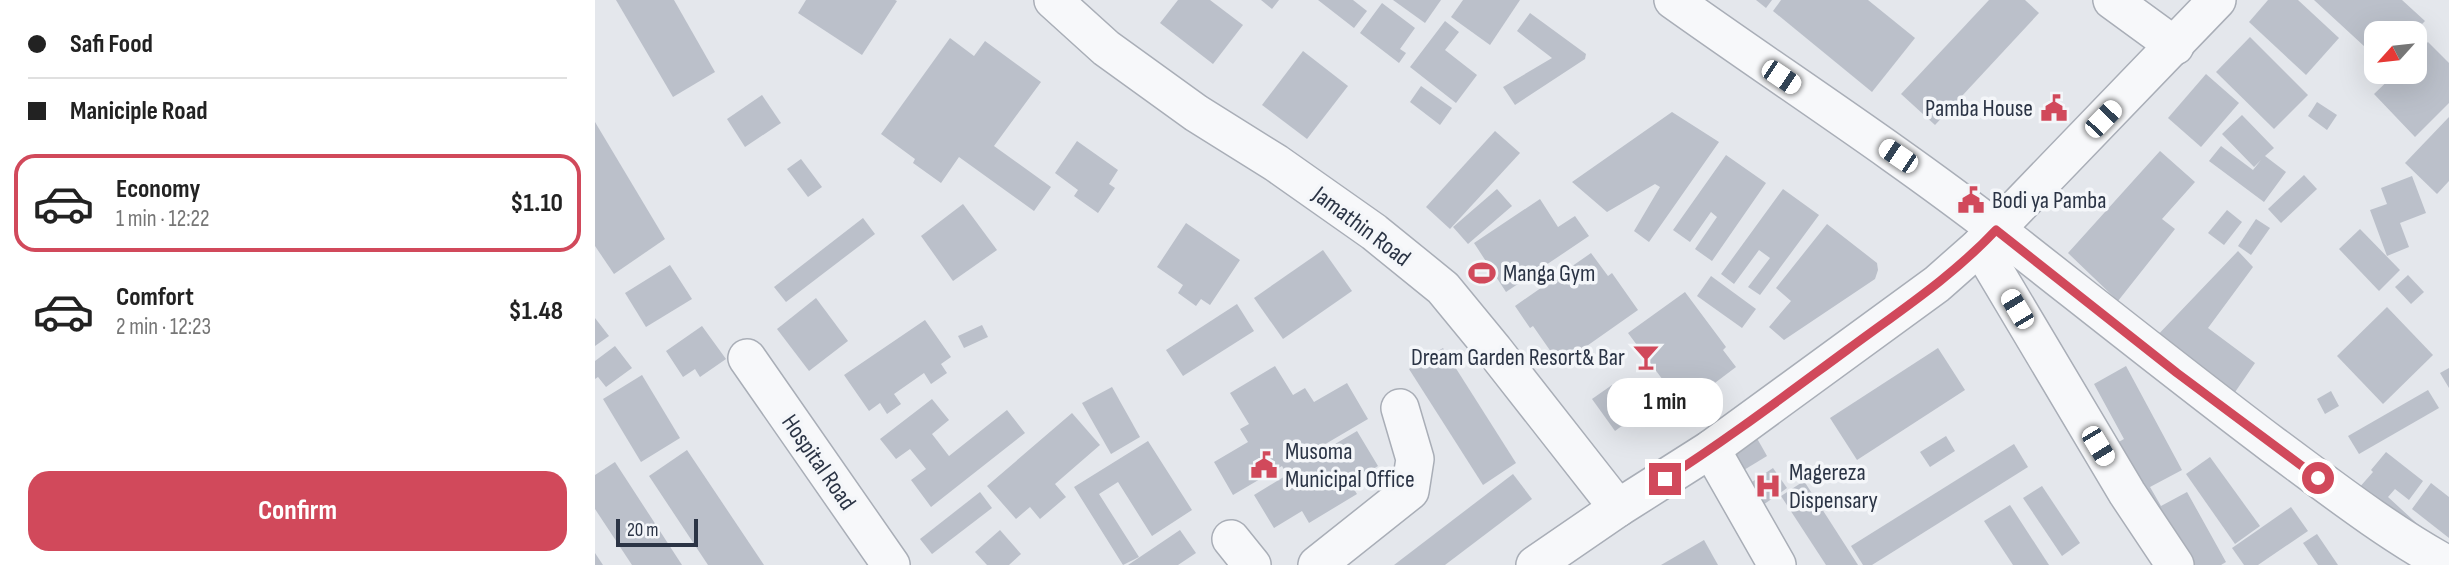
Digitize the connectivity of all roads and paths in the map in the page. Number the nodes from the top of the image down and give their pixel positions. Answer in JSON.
{"nodes":[{"id":1,"x":1053,"y":0,"type":"edge"},
{"id":2,"x":1673,"y":0,"type":"edge"},
{"id":3,"x":2112,"y":0,"type":"edge"},
{"id":4,"x":2217,"y":0,"type":"edge"},
{"id":5,"x":2175,"y":46,"type":"junction"},
{"id":6,"x":1988,"y":238,"type":"junction"},
{"id":7,"x":747,"y":358,"type":"dead end"},
{"id":8,"x":1400,"y":408,"type":"dead end"},
{"id":9,"x":1711,"y":449,"type":"junction"},
{"id":10,"x":1618,"y":508,"type":"junction"},
{"id":11,"x":889,"y":565,"type":"edge"},
{"id":12,"x":1317,"y":565,"type":"edge"},
{"id":13,"x":1535,"y":565,"type":"edge"},
{"id":14,"x":1777,"y":565,"type":"edge"},
{"id":15,"x":2175,"y":565,"type":"edge"},
{"id":16,"x":2448,"y":565,"type":"edge"}],
"edges":[{"from":1,"to":10,"type":"street","name":"Jamathin Road"},
{"from":2,"to":6,"type":"street"},
{"from":3,"to":5,"type":"street"},
{"from":4,"to":5,"type":"street"},
{"from":5,"to":6,"type":"street"},
{"from":6,"to":9,"type":"street"},
{"from":6,"to":15,"type":"street"},
{"from":6,"to":16,"type":"street"},
{"from":7,"to":11,"type":"street","name":"Hospital Road"},
{"from":8,"to":12,"type":"street"},
{"from":9,"to":10,"type":"street"},
{"from":9,"to":14,"type":"street"},
{"from":10,"to":13,"type":"street"}]}
